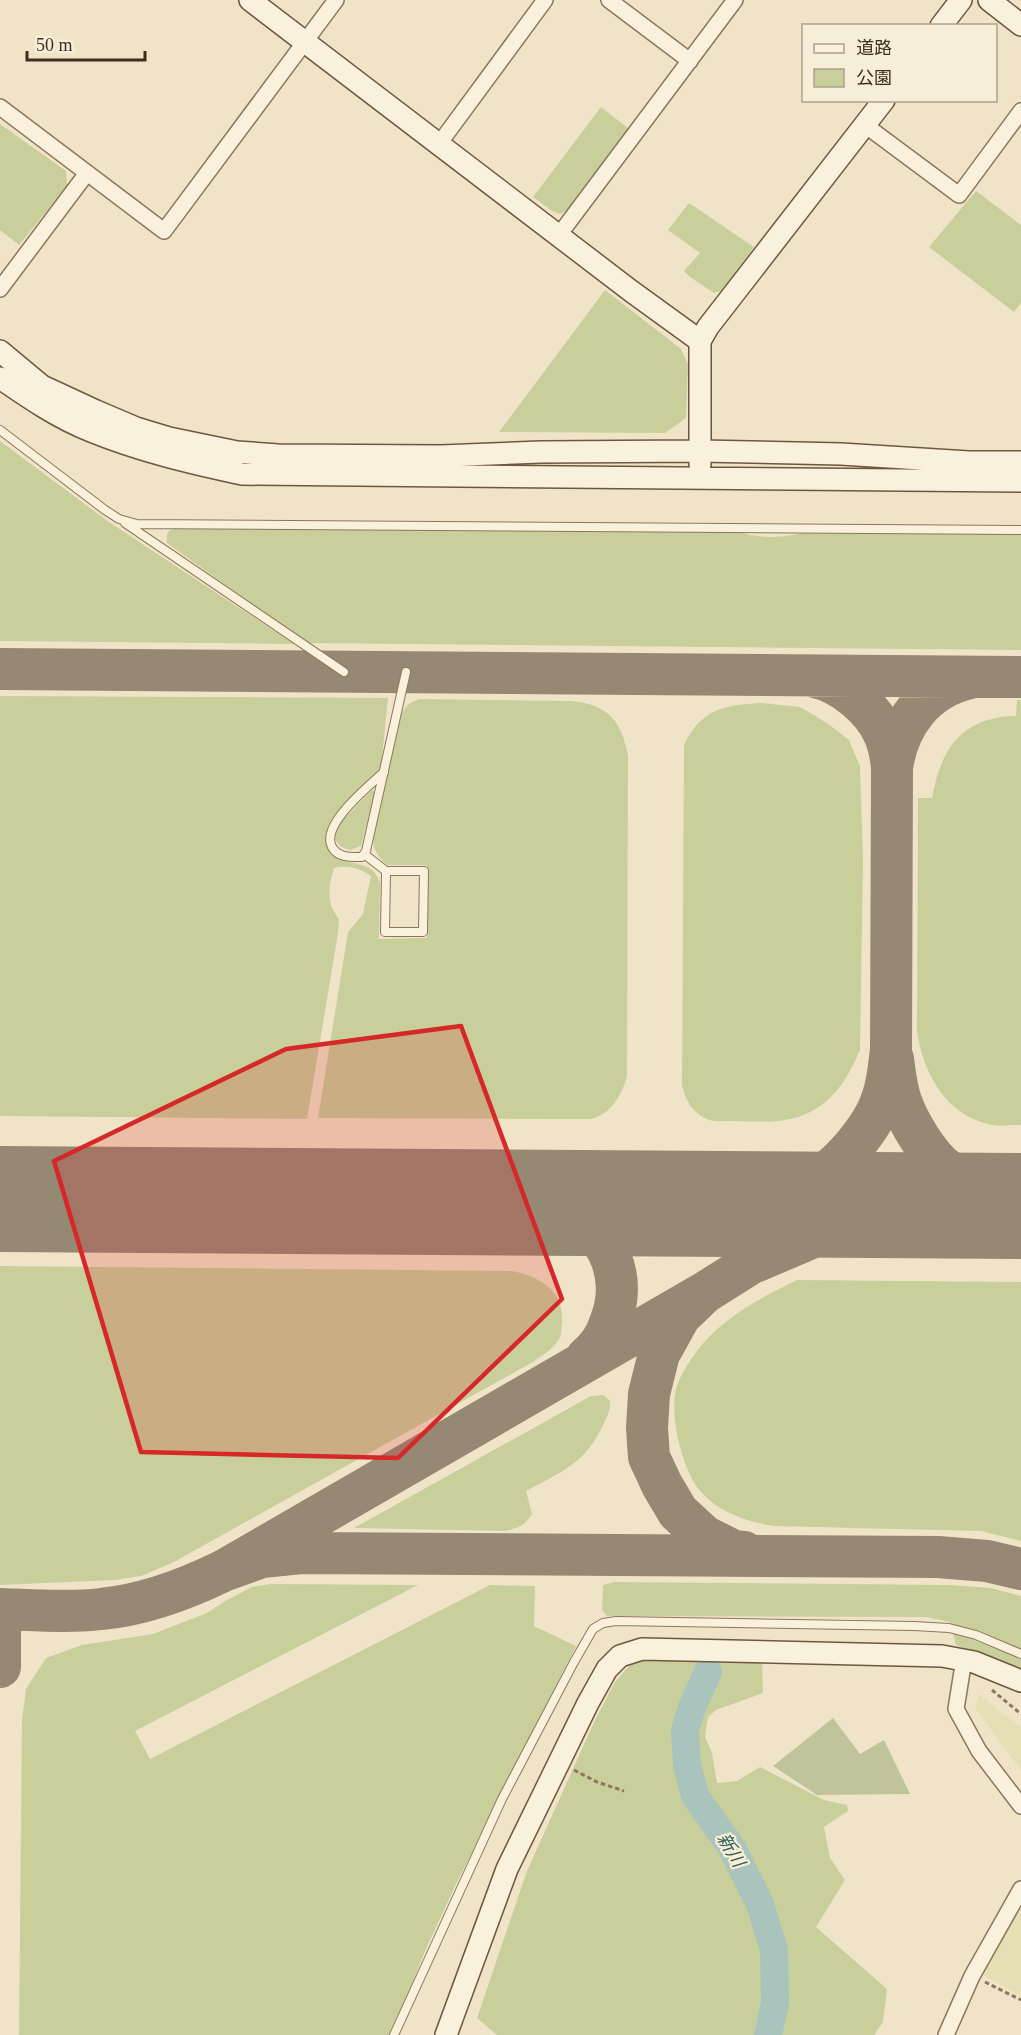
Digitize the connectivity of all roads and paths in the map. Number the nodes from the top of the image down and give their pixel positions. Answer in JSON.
{"nodes":[{"id":1,"x":250,"y":0,"type":"edge"},
{"id":2,"x":336,"y":0,"type":"edge"},
{"id":3,"x":545,"y":0,"type":"edge"},
{"id":4,"x":609,"y":0,"type":"edge"},
{"id":5,"x":735,"y":0,"type":"edge"},
{"id":6,"x":961,"y":0,"type":"edge"},
{"id":7,"x":988,"y":0,"type":"edge"},
{"id":8,"x":943,"y":24,"type":"edge"},
{"id":9,"x":1021,"y":25,"type":"edge"},
{"id":10,"x":304,"y":41,"type":"junction"},
{"id":11,"x":690,"y":61,"type":"junction"},
{"id":12,"x":882,"y":102,"type":"edge"},
{"id":13,"x":0,"y":107,"type":"edge"},
{"id":14,"x":1021,"y":111,"type":"edge"},
{"id":15,"x":865,"y":125,"type":"junction"},
{"id":16,"x":439,"y":144,"type":"junction"},
{"id":17,"x":87,"y":173,"type":"junction"},
{"id":18,"x":559,"y":235,"type":"junction"},
{"id":19,"x":0,"y":289,"type":"edge"},
{"id":20,"x":700,"y":341,"type":"junction"},
{"id":21,"x":0,"y":351,"type":"edge"},
{"id":22,"x":0,"y":378,"type":"edge"},
{"id":23,"x":0,"y":430,"type":"edge"},
{"id":24,"x":700,"y":451,"type":"junction"},
{"id":25,"x":1021,"y":462,"type":"edge"},
{"id":26,"x":700,"y":477,"type":"junction"},
{"id":27,"x":1021,"y":481,"type":"edge"},
{"id":28,"x":119,"y":519,"type":"junction"},
{"id":29,"x":1021,"y":530,"type":"edge"},
{"id":30,"x":344,"y":672,"type":"dead end"},
{"id":31,"x":406,"y":672,"type":"dead end"},
{"id":32,"x":384,"y":772,"type":"junction"},
{"id":33,"x":364,"y":854,"type":"junction"},
{"id":34,"x":386,"y":871,"type":"junction"},
{"id":35,"x":1021,"y":1654,"type":"edge"},
{"id":36,"x":963,"y":1666,"type":"junction"},
{"id":37,"x":1021,"y":1681,"type":"edge"},
{"id":38,"x":1021,"y":1714,"type":"edge"},
{"id":39,"x":559,"y":1762,"type":"junction"},
{"id":40,"x":624,"y":1791,"type":"dead end"},
{"id":41,"x":1021,"y":1806,"type":"edge"},
{"id":42,"x":1021,"y":1889,"type":"edge"},
{"id":43,"x":972,"y":1976,"type":"junction"},
{"id":44,"x":1021,"y":2000,"type":"edge"},
{"id":45,"x":394,"y":2035,"type":"edge"},
{"id":46,"x":446,"y":2035,"type":"edge"},
{"id":47,"x":946,"y":2035,"type":"edge"}],
"edges":[{"from":1,"to":10,"type":"street"},
{"from":2,"to":10,"type":"street"},
{"from":3,"to":16,"type":"street"},
{"from":4,"to":11,"type":"street"},
{"from":5,"to":11,"type":"street"},
{"from":6,"to":8,"type":"street"},
{"from":7,"to":9,"type":"street"},
{"from":10,"to":16,"type":"street"},
{"from":10,"to":17,"type":"street"},
{"from":11,"to":18,"type":"street"},
{"from":12,"to":15,"type":"street"},
{"from":13,"to":17,"type":"street"},
{"from":14,"to":15,"type":"street"},
{"from":15,"to":20,"type":"street"},
{"from":16,"to":18,"type":"street"},
{"from":17,"to":19,"type":"street"},
{"from":18,"to":20,"type":"street"},
{"from":20,"to":24,"type":"street"},
{"from":21,"to":24,"type":"street"},
{"from":22,"to":26,"type":"street"},
{"from":23,"to":28,"type":"lane"},
{"from":24,"to":25,"type":"street"},
{"from":24,"to":26,"type":"street"},
{"from":26,"to":27,"type":"street"},
{"from":28,"to":29,"type":"lane"},
{"from":28,"to":30,"type":"lane"},
{"from":31,"to":32,"type":"lane"},
{"from":32,"to":33,"type":"lane"},
{"from":32,"to":33,"type":"lane"},
{"from":33,"to":34,"type":"lane"},
{"from":34,"to":34,"type":"lane"},
{"from":35,"to":45,"type":"lane"},
{"from":36,"to":37,"type":"street"},
{"from":36,"to":38,"type":"path"},
{"from":36,"to":39,"type":"street"},
{"from":36,"to":41,"type":"street"},
{"from":39,"to":40,"type":"path"},
{"from":39,"to":46,"type":"street"},
{"from":42,"to":43,"type":"street"},
{"from":43,"to":44,"type":"path"},
{"from":43,"to":47,"type":"street"}]}
